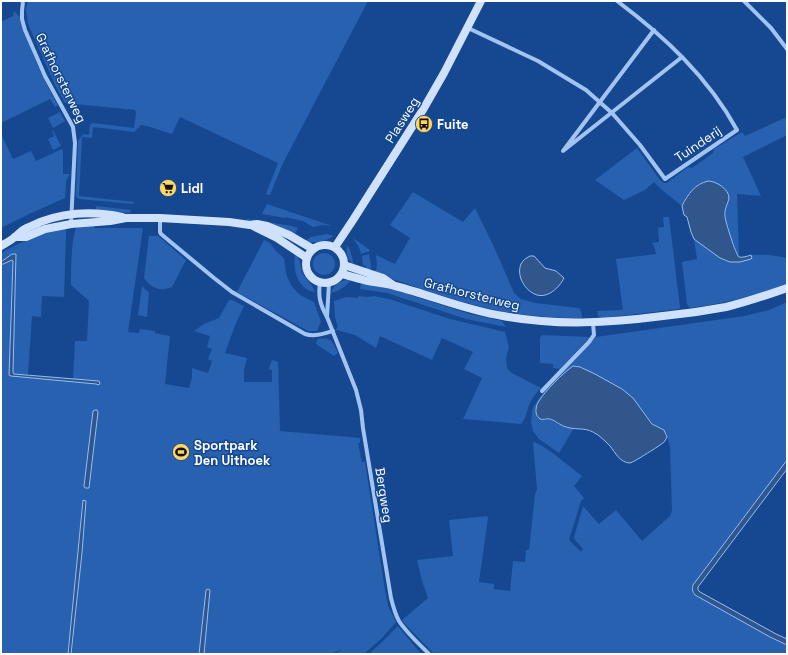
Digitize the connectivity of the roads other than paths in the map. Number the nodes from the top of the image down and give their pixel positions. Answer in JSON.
{"nodes":[{"id":1,"x":23,"y":1,"type":"edge"},
{"id":2,"x":481,"y":1,"type":"edge"},
{"id":3,"x":617,"y":1,"type":"edge"},
{"id":4,"x":744,"y":1,"type":"edge"},
{"id":5,"x":467,"y":28,"type":"junction"},
{"id":6,"x":654,"y":30,"type":"junction"},
{"id":7,"x":787,"y":49,"type":"edge"},
{"id":8,"x":682,"y":57,"type":"junction"},
{"id":9,"x":600,"y":102,"type":"junction"},
{"id":10,"x":612,"y":113,"type":"junction"},
{"id":11,"x":71,"y":214,"type":"junction"},
{"id":12,"x":126,"y":218,"type":"junction"},
{"id":13,"x":160,"y":218,"type":"junction"},
{"id":14,"x":71,"y":224,"type":"junction"},
{"id":15,"x":250,"y":225,"type":"junction"},
{"id":16,"x":15,"y":237,"type":"junction"},
{"id":17,"x":1,"y":246,"type":"edge"},
{"id":18,"x":335,"y":247,"type":"junction"},
{"id":19,"x":313,"y":249,"type":"junction"},
{"id":20,"x":307,"y":258,"type":"junction"},
{"id":21,"x":344,"y":265,"type":"junction"},
{"id":22,"x":342,"y":274,"type":"junction"},
{"id":23,"x":320,"y":282,"type":"junction"},
{"id":24,"x":329,"y":282,"type":"junction"},
{"id":25,"x":394,"y":285,"type":"junction"},
{"id":26,"x":787,"y":288,"type":"edge"},
{"id":27,"x":327,"y":317,"type":"junction"},
{"id":28,"x":593,"y":323,"type":"junction"},
{"id":29,"x":333,"y":331,"type":"junction"},
{"id":30,"x":542,"y":391,"type":"dead end"},
{"id":31,"x":429,"y":654,"type":"edge"}],
"edges":[{"from":1,"to":11,"type":"street","name":"Grafhorsterweg"},
{"from":2,"to":5,"type":"main road","name":"Plasweg"},
{"from":3,"to":6,"type":"street","name":"Tuinderij"},
{"from":4,"to":7,"type":"street"},
{"from":5,"to":9,"type":"street","name":"Tuinderij"},
{"from":5,"to":18,"type":"main road","name":"Plasweg"},
{"from":6,"to":8,"type":"street","name":"Tuinderij"},
{"from":6,"to":9,"type":"street"},
{"from":8,"to":10,"type":"street"},
{"from":8,"to":10,"type":"street","name":"Tuinderij"},
{"from":9,"to":10,"type":"street","name":"Tuinderij"},
{"from":9,"to":10,"type":"street"},
{"from":11,"to":12,"type":"main road"},
{"from":11,"to":14,"type":"street","name":"Grafhorsterweg"},
{"from":11,"to":16,"type":"main road"},
{"from":12,"to":13,"type":"main road"},
{"from":12,"to":14,"type":"main road"},
{"from":13,"to":15,"type":"main road"},
{"from":13,"to":29,"type":"street"},
{"from":14,"to":16,"type":"main road"},
{"from":15,"to":19,"type":"main road"},
{"from":15,"to":20,"type":"main road"},
{"from":16,"to":17,"type":"main road"},
{"from":18,"to":19,"type":"main road"},
{"from":18,"to":21,"type":"main road"},
{"from":19,"to":20,"type":"main road"},
{"from":20,"to":23,"type":"main road"},
{"from":21,"to":22,"type":"main road"},
{"from":21,"to":25,"type":"main road","name":"Grafhorsterweg"},
{"from":22,"to":24,"type":"main road"},
{"from":22,"to":25,"type":"main road","name":"Grafhorsterweg"},
{"from":23,"to":24,"type":"main road"},
{"from":23,"to":27,"type":"street","name":"Bergweg"},
{"from":24,"to":27,"type":"street","name":"Bergweg"},
{"from":25,"to":28,"type":"main road","name":"Grafhorsterweg"},
{"from":26,"to":28,"type":"main road","name":"Grafhorsterweg"},
{"from":27,"to":29,"type":"street","name":"Bergweg"},
{"from":28,"to":30,"type":"street"},
{"from":29,"to":31,"type":"street","name":"Bergweg"}]}
